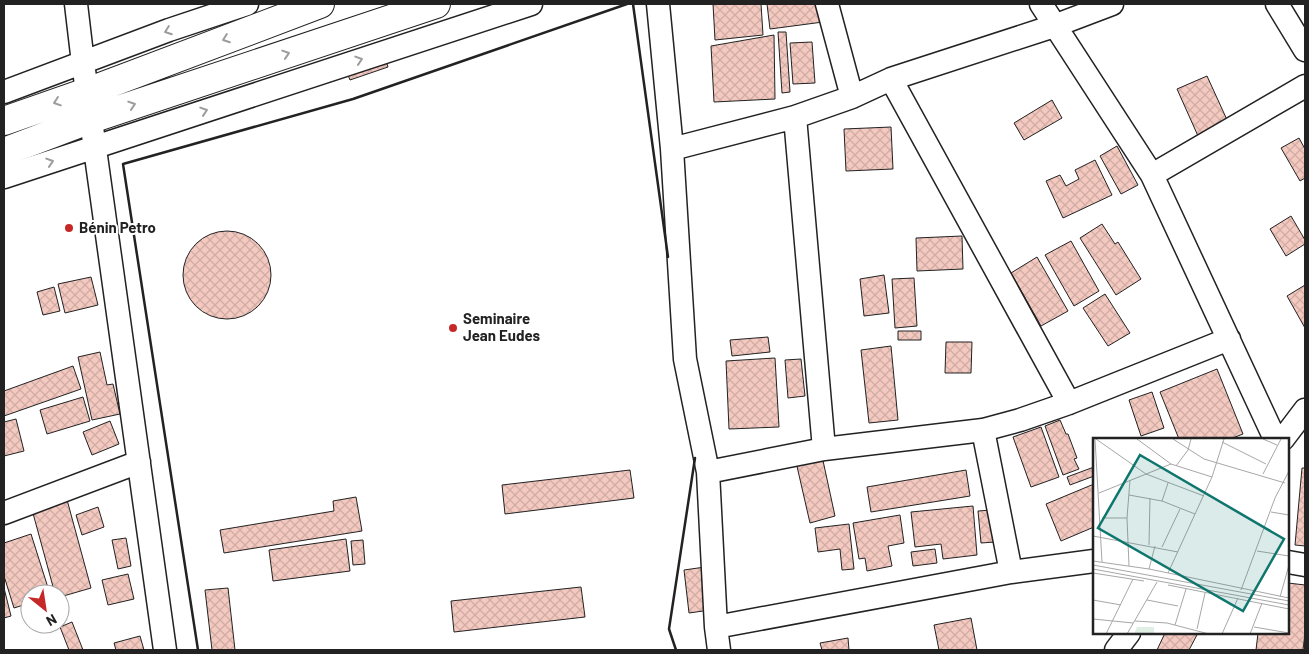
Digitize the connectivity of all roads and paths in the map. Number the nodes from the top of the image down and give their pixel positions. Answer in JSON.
{"nodes":[{"id":1,"x":76,"y":4,"type":"edge"},
{"id":2,"x":247,"y":4,"type":"edge"},
{"id":3,"x":320,"y":4,"type":"edge"},
{"id":4,"x":436,"y":4,"type":"edge"},
{"id":5,"x":531,"y":4,"type":"edge"},
{"id":6,"x":658,"y":4,"type":"edge"},
{"id":7,"x":827,"y":4,"type":"edge"},
{"id":8,"x":1041,"y":4,"type":"edge"},
{"id":9,"x":1112,"y":4,"type":"edge"},
{"id":10,"x":1277,"y":4,"type":"edge"},
{"id":11,"x":1054,"y":26,"type":"junction"},
{"id":12,"x":1305,"y":50,"type":"edge"},
{"id":13,"x":83,"y":63,"type":"junction"},
{"id":14,"x":890,"y":79,"type":"junction"},
{"id":15,"x":1305,"y":86,"type":"edge"},
{"id":16,"x":4,"y":92,"type":"edge"},
{"id":17,"x":87,"y":92,"type":"junction"},
{"id":18,"x":852,"y":97,"type":"junction"},
{"id":19,"x":795,"y":117,"type":"junction"},
{"id":20,"x":91,"y":119,"type":"junction"},
{"id":21,"x":4,"y":121,"type":"edge"},
{"id":22,"x":95,"y":147,"type":"junction"},
{"id":23,"x":672,"y":149,"type":"junction"},
{"id":24,"x":4,"y":152,"type":"edge"},
{"id":25,"x":1152,"y":175,"type":"junction"},
{"id":26,"x":4,"y":177,"type":"edge"},
{"id":27,"x":1229,"y":339,"type":"junction"},
{"id":28,"x":1068,"y":403,"type":"junction"},
{"id":29,"x":1305,"y":410,"type":"edge"},
{"id":30,"x":983,"y":430,"type":"junction"},
{"id":31,"x":1275,"y":438,"type":"edge"},
{"id":32,"x":1284,"y":438,"type":"edge"},
{"id":33,"x":824,"y":450,"type":"junction"},
{"id":34,"x":139,"y":462,"type":"junction"},
{"id":35,"x":708,"y":472,"type":"junction"},
{"id":36,"x":4,"y":513,"type":"edge"},
{"id":37,"x":1093,"y":561,"type":"edge"},
{"id":38,"x":1289,"y":562,"type":"edge"},
{"id":39,"x":1305,"y":565,"type":"edge"},
{"id":40,"x":1011,"y":572,"type":"junction"},
{"id":41,"x":716,"y":627,"type":"junction"},
{"id":42,"x":1128,"y":634,"type":"edge"},
{"id":43,"x":165,"y":650,"type":"edge"},
{"id":44,"x":719,"y":650,"type":"edge"},
{"id":45,"x":1116,"y":650,"type":"edge"}],
"edges":[{"from":1,"to":13,"type":"street"},
{"from":2,"to":13,"type":"street","one_way":true},
{"from":3,"to":17,"type":"highway","one_way":true},
{"from":20,"to":4,"type":"highway","one_way":true},
{"from":22,"to":5,"type":"street","one_way":true},
{"from":6,"to":23,"type":"street"},
{"from":7,"to":18,"type":"street"},
{"from":8,"to":11,"type":"street"},
{"from":9,"to":11,"type":"street"},
{"from":10,"to":12,"type":"street"},
{"from":11,"to":14,"type":"street"},
{"from":11,"to":25,"type":"street"},
{"from":13,"to":16,"type":"street"},
{"from":13,"to":17,"type":"street"},
{"from":14,"to":18,"type":"street"},
{"from":14,"to":28,"type":"street"},
{"from":15,"to":25,"type":"street"},
{"from":17,"to":20,"type":"street"},
{"from":17,"to":21,"type":"highway","one_way":true},
{"from":18,"to":19,"type":"street"},
{"from":19,"to":23,"type":"street"},
{"from":19,"to":33,"type":"street"},
{"from":20,"to":22,"type":"street"},
{"from":20,"to":24,"type":"highway"},
{"from":26,"to":22,"type":"street","one_way":true},
{"from":22,"to":34,"type":"street"},
{"from":23,"to":35,"type":"street"},
{"from":25,"to":27,"type":"street"},
{"from":27,"to":28,"type":"street"},
{"from":27,"to":31,"type":"street"},
{"from":28,"to":30,"type":"street"},
{"from":29,"to":32,"type":"street"},
{"from":30,"to":33,"type":"street"},
{"from":30,"to":40,"type":"street"},
{"from":33,"to":35,"type":"street"},
{"from":34,"to":36,"type":"street"},
{"from":34,"to":43,"type":"street"},
{"from":35,"to":41,"type":"street"},
{"from":37,"to":40,"type":"street"},
{"from":38,"to":39,"type":"street"},
{"from":40,"to":41,"type":"street"},
{"from":41,"to":44,"type":"street"},
{"from":42,"to":45,"type":"street"}]}
